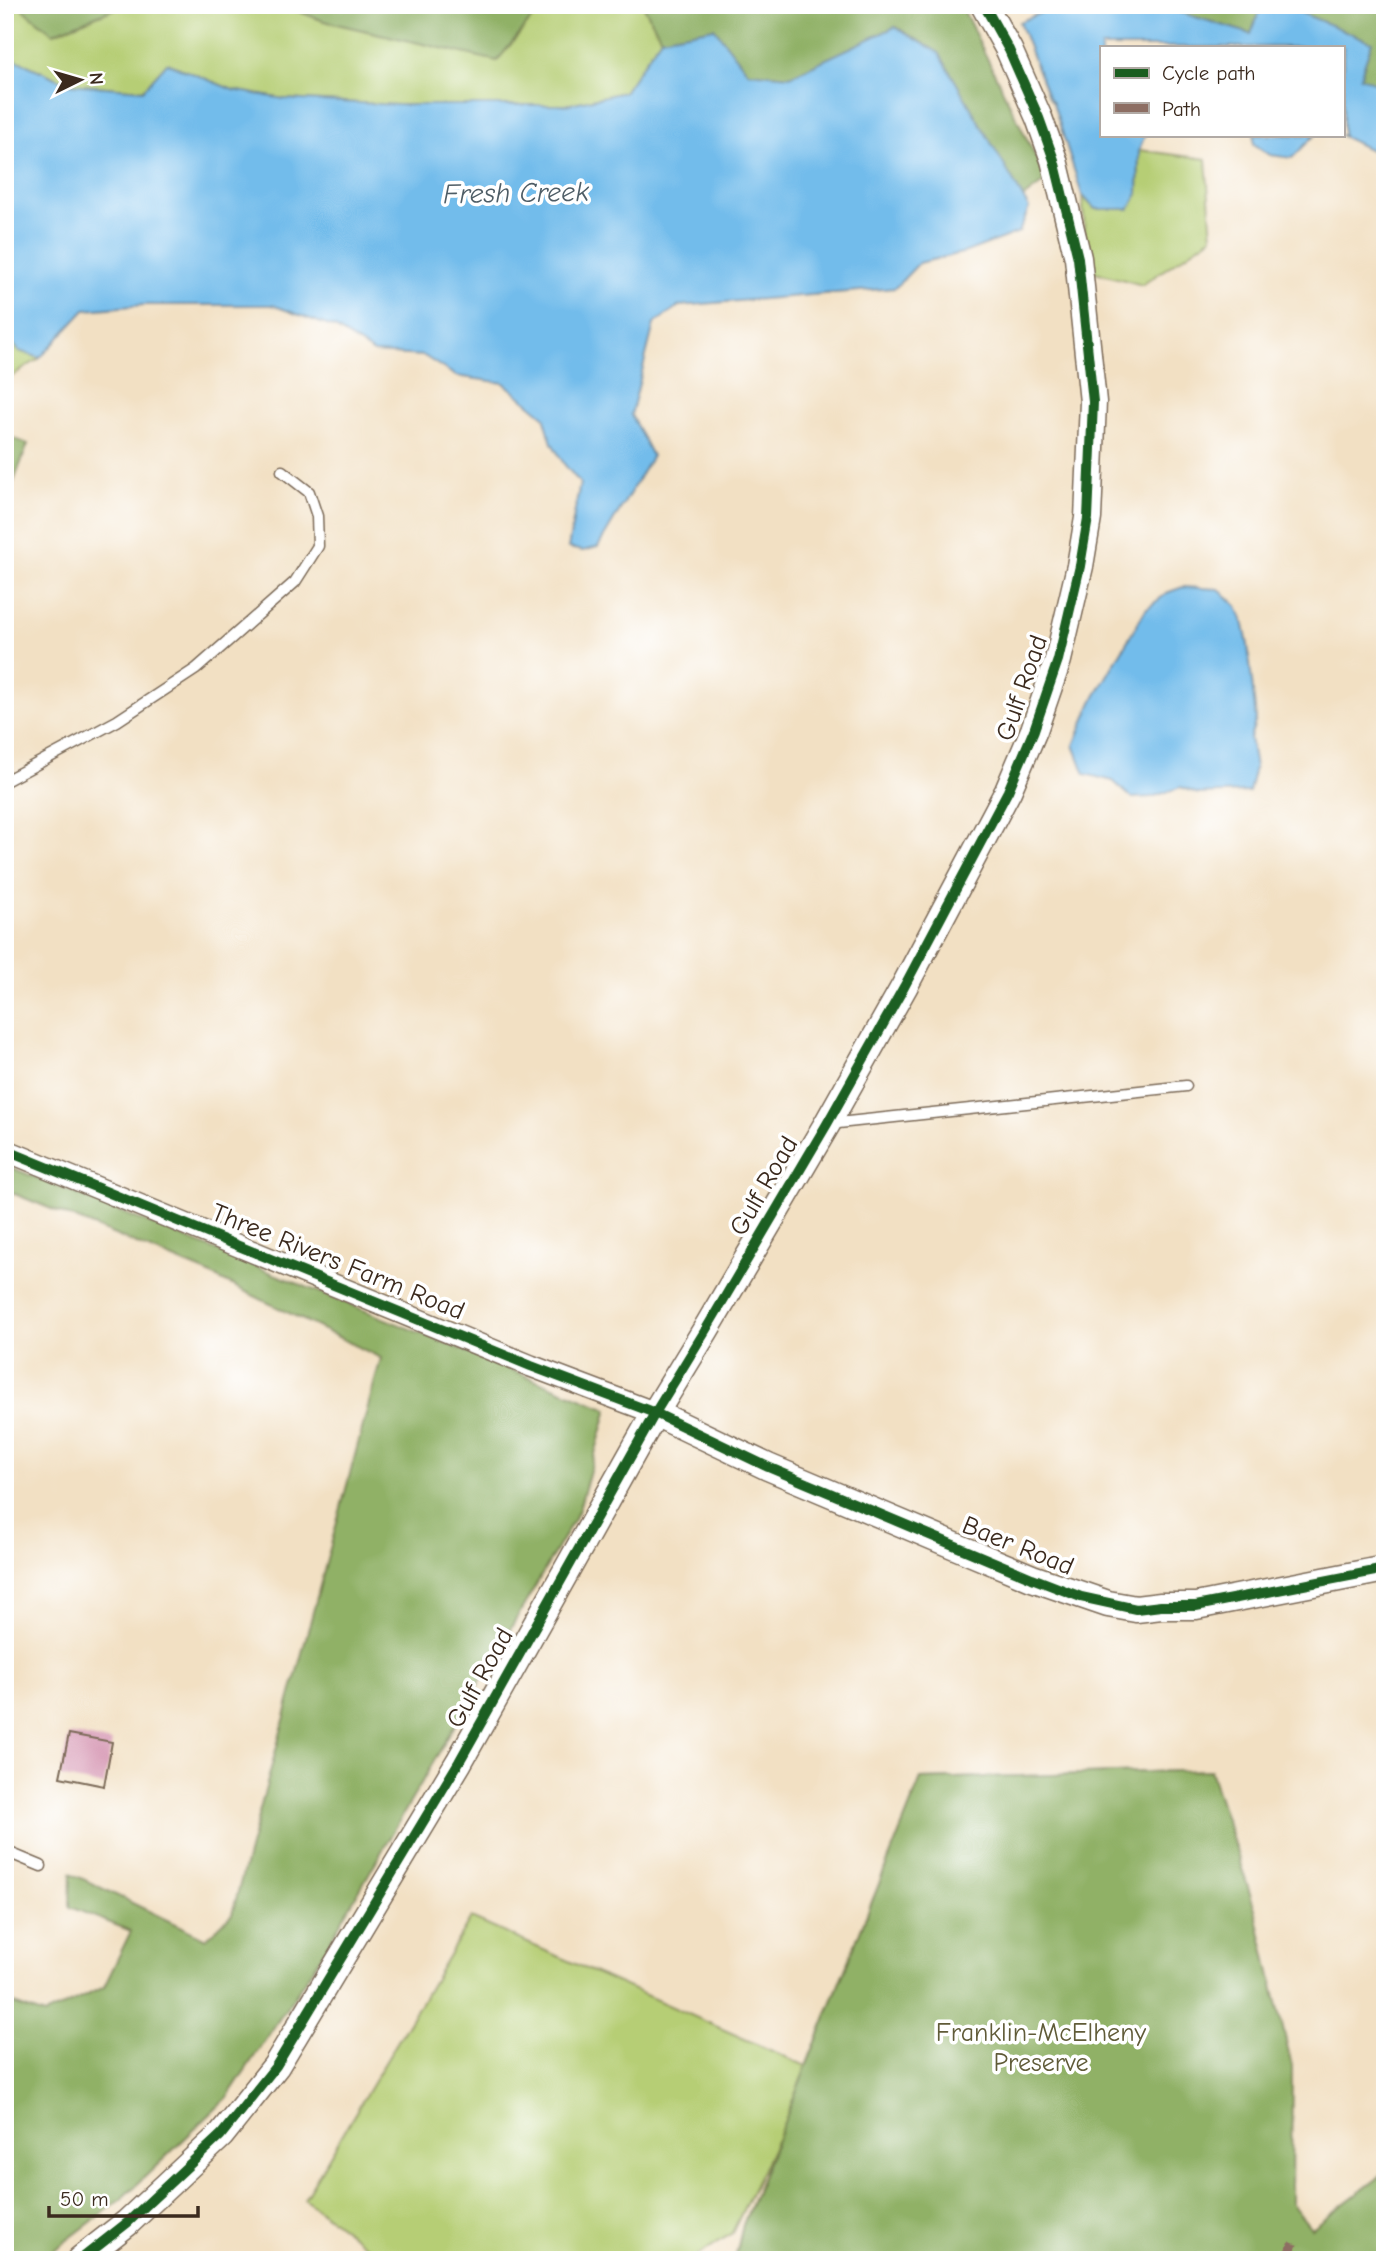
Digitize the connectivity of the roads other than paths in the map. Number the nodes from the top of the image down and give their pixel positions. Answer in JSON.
{"nodes":[{"id":1,"x":984,"y":5,"type":"edge"},
{"id":2,"x":282,"y":471,"type":"dead end"},
{"id":3,"x":5,"y":781,"type":"edge"},
{"id":4,"x":1186,"y":1086,"type":"dead end"},
{"id":5,"x":827,"y":1124,"type":"junction"},
{"id":6,"x":5,"y":1150,"type":"edge"},
{"id":7,"x":655,"y":1413,"type":"junction"},
{"id":8,"x":1385,"y":1569,"type":"edge"},
{"id":9,"x":5,"y":1851,"type":"edge"},
{"id":10,"x":41,"y":1866,"type":"dead end"},
{"id":11,"x":80,"y":2260,"type":"edge"}],
"edges":[{"from":1,"to":5,"type":"street","name":"Gulf Road"},
{"from":2,"to":3,"type":"lane"},
{"from":4,"to":5,"type":"lane"},
{"from":5,"to":7,"type":"street","name":"Gulf Road"},
{"from":6,"to":7,"type":"street","name":"Three Rivers Farm Road"},
{"from":7,"to":8,"type":"street","name":"Baer Road"},
{"from":7,"to":11,"type":"street","name":"Gulf Road"},
{"from":9,"to":10,"type":"lane"}]}
